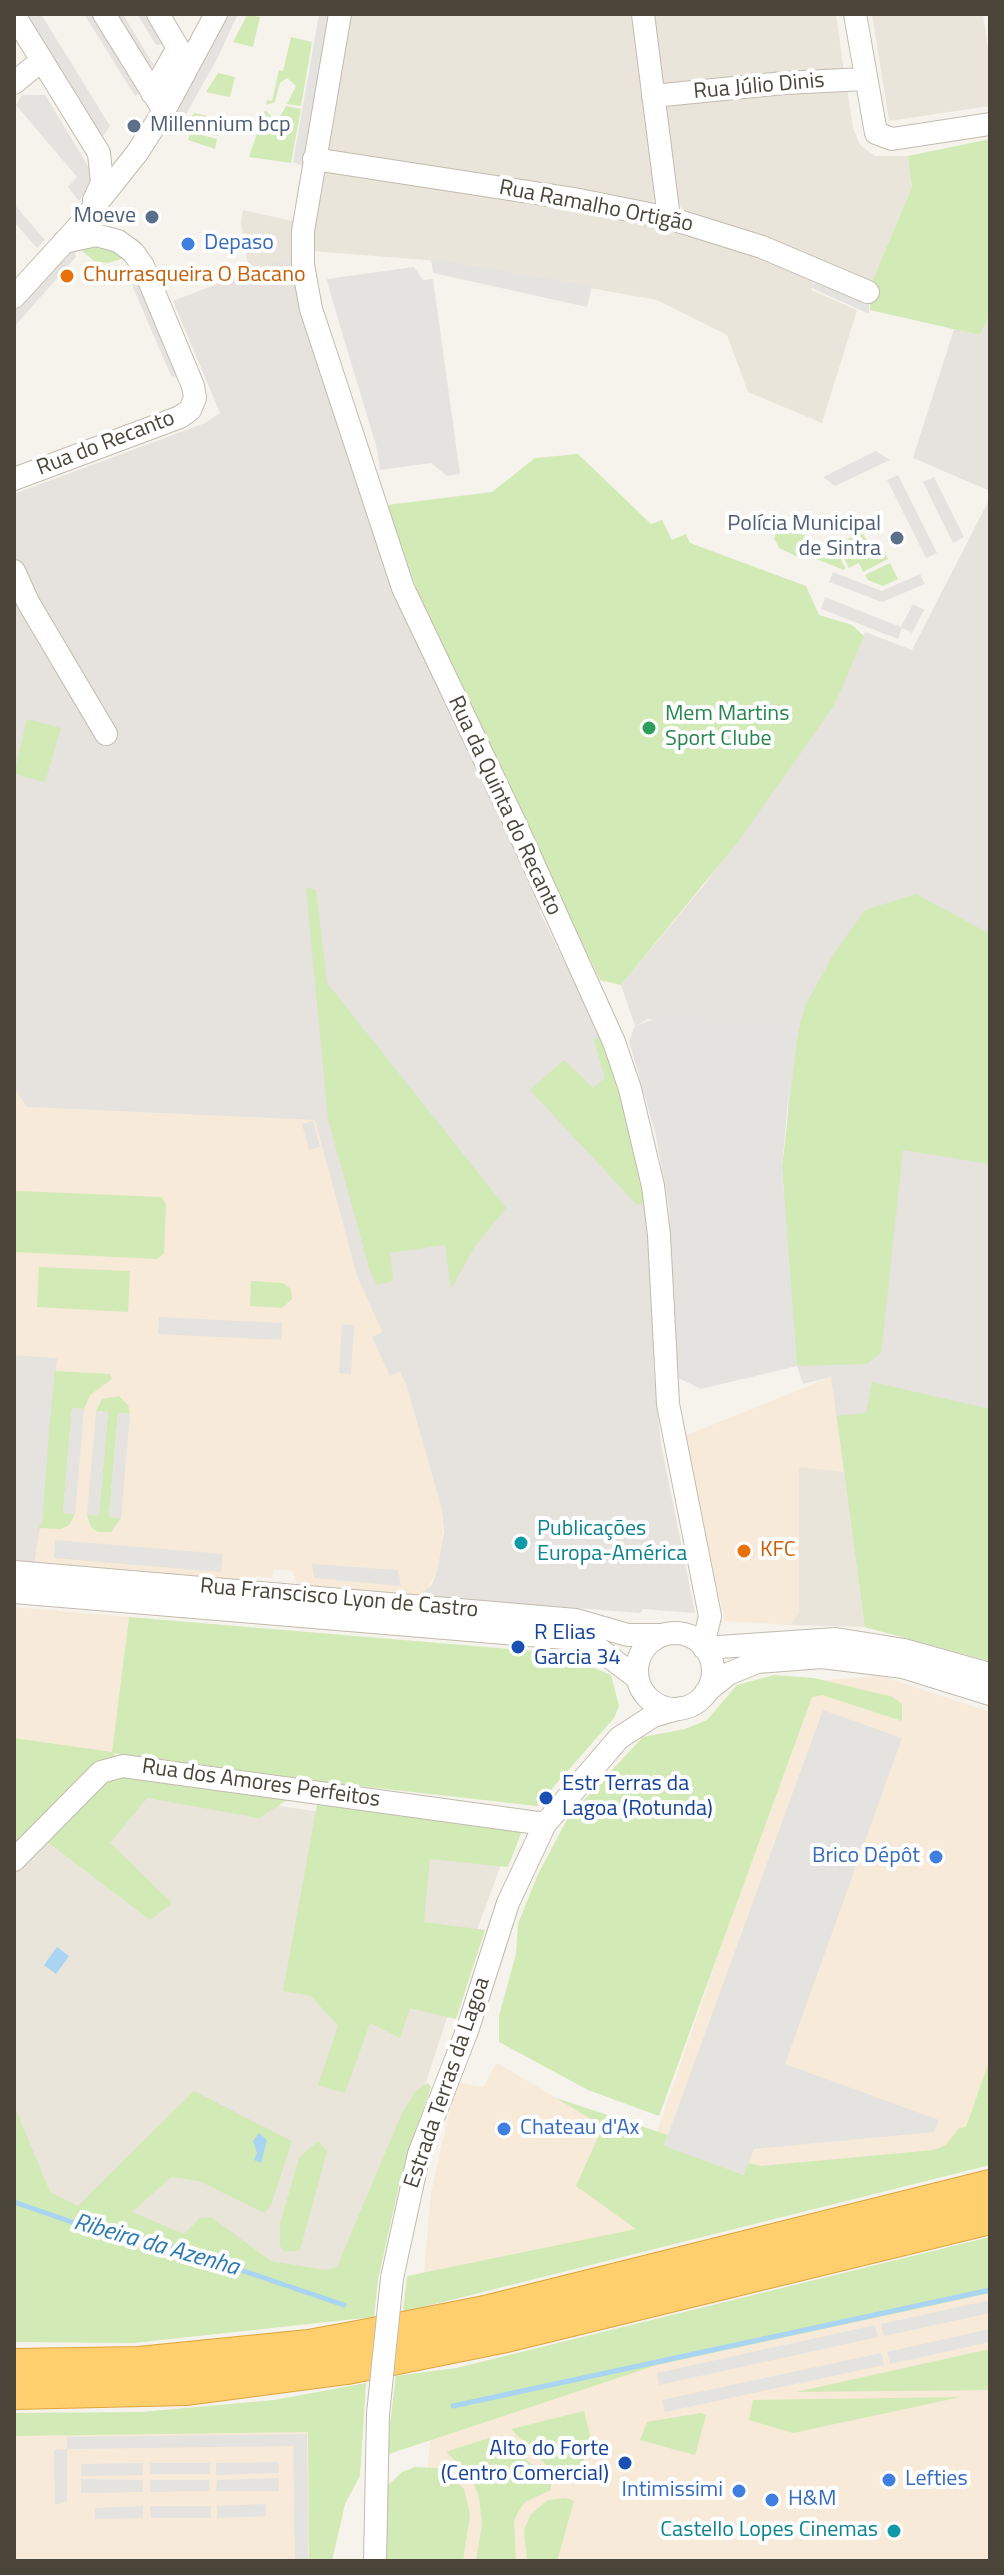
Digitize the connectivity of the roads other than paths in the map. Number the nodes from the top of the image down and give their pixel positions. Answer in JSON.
{"nodes":[{"id":1,"x":104,"y":14,"type":"edge"},
{"id":2,"x":158,"y":14,"type":"edge"},
{"id":3,"x":216,"y":14,"type":"edge"},
{"id":4,"x":340,"y":14,"type":"edge"},
{"id":5,"x":643,"y":14,"type":"edge"},
{"id":6,"x":855,"y":14,"type":"edge"},
{"id":7,"x":14,"y":15,"type":"edge"},
{"id":8,"x":42,"y":60,"type":"junction"},
{"id":9,"x":865,"y":79,"type":"junction"},
{"id":10,"x":14,"y":83,"type":"edge"},
{"id":11,"x":653,"y":96,"type":"junction"},
{"id":12,"x":158,"y":102,"type":"junction"},
{"id":13,"x":990,"y":124,"type":"edge"},
{"id":14,"x":99,"y":153,"type":"junction"},
{"id":15,"x":137,"y":153,"type":"junction"},
{"id":16,"x":314,"y":159,"type":"junction"},
{"id":17,"x":88,"y":212,"type":"junction"},
{"id":18,"x":669,"y":218,"type":"junction"},
{"id":19,"x":64,"y":242,"type":"junction"},
{"id":20,"x":868,"y":292,"type":"dead end"},
{"id":21,"x":14,"y":297,"type":"edge"},
{"id":22,"x":14,"y":479,"type":"edge"},
{"id":23,"x":14,"y":571,"type":"edge"},
{"id":24,"x":106,"y":734,"type":"dead end"},
{"id":25,"x":14,"y":1572,"type":"edge"},
{"id":26,"x":14,"y":1592,"type":"edge"},
{"id":27,"x":709,"y":1611,"type":"junction"},
{"id":28,"x":672,"y":1635,"type":"junction"},
{"id":29,"x":755,"y":1644,"type":"junction"},
{"id":30,"x":703,"y":1647,"type":"junction"},
{"id":31,"x":990,"y":1674,"type":"edge"},
{"id":32,"x":638,"y":1679,"type":"junction"},
{"id":33,"x":706,"y":1692,"type":"junction"},
{"id":34,"x":990,"y":1694,"type":"edge"},
{"id":35,"x":681,"y":1708,"type":"junction"},
{"id":36,"x":619,"y":1738,"type":"junction"},
{"id":37,"x":545,"y":1824,"type":"junction"},
{"id":38,"x":14,"y":1860,"type":"edge"},
{"id":39,"x":990,"y":2186,"type":"edge"},
{"id":40,"x":990,"y":2218,"type":"edge"},
{"id":41,"x":14,"y":2365,"type":"edge"},
{"id":42,"x":14,"y":2393,"type":"edge"},
{"id":43,"x":375,"y":2552,"type":"edge"}],
"edges":[{"from":1,"to":12,"type":"street"},
{"from":2,"to":12,"type":"street"},
{"from":3,"to":12,"type":"street"},
{"from":4,"to":16,"type":"street","name":"Rua da Quinta do Recanto"},
{"from":5,"to":11,"type":"street"},
{"from":6,"to":9,"type":"street"},
{"from":7,"to":8,"type":"street"},
{"from":8,"to":10,"type":"street"},
{"from":8,"to":14,"type":"street"},
{"from":9,"to":11,"type":"street","name":"Rua Júlio Dinis"},
{"from":9,"to":13,"type":"street"},
{"from":11,"to":18,"type":"street"},
{"from":12,"to":15,"type":"street"},
{"from":14,"to":15,"type":"street"},
{"from":14,"to":17,"type":"street"},
{"from":15,"to":17,"type":"street"},
{"from":16,"to":18,"type":"street","name":"Rua Ramalho Ortigão"},
{"from":16,"to":27,"type":"street","name":"Rua da Quinta do Recanto"},
{"from":17,"to":19,"type":"street"},
{"from":18,"to":20,"type":"street","name":"Rua Ramalho Ortigão"},
{"from":19,"to":21,"type":"street"},
{"from":19,"to":22,"type":"street","name":"Rua do Recanto"},
{"from":23,"to":24,"type":"street"},
{"from":25,"to":28,"type":"street","name":"Rua Franscisco Lyon de Castro"},
{"from":26,"to":32,"type":"street","name":"Rua Franscisco Lyon de Castro"},
{"from":27,"to":28,"type":"street"},
{"from":27,"to":29,"type":"street"},
{"from":27,"to":30,"type":"street","name":"Rua da Quinta do Recanto"},
{"from":28,"to":30,"type":"street"},
{"from":28,"to":32,"type":"street"},
{"from":29,"to":30,"type":"street"},
{"from":29,"to":31,"type":"street"},
{"from":30,"to":33,"type":"street"},
{"from":32,"to":35,"type":"street"},
{"from":32,"to":36,"type":"street","name":"Estrada Terras da Lagoa"},
{"from":33,"to":34,"type":"street"},
{"from":33,"to":35,"type":"street"},
{"from":35,"to":36,"type":"street","name":"Estrada Terras da Lagoa"},
{"from":36,"to":37,"type":"street","name":"Estrada Terras da Lagoa"},
{"from":37,"to":38,"type":"street","name":"Rua dos Amores Perfeitos"},
{"from":37,"to":43,"type":"street","name":"Estrada Terras da Lagoa","bridge":true},
{"from":39,"to":41,"type":"highway"},
{"from":40,"to":42,"type":"highway"}]}
